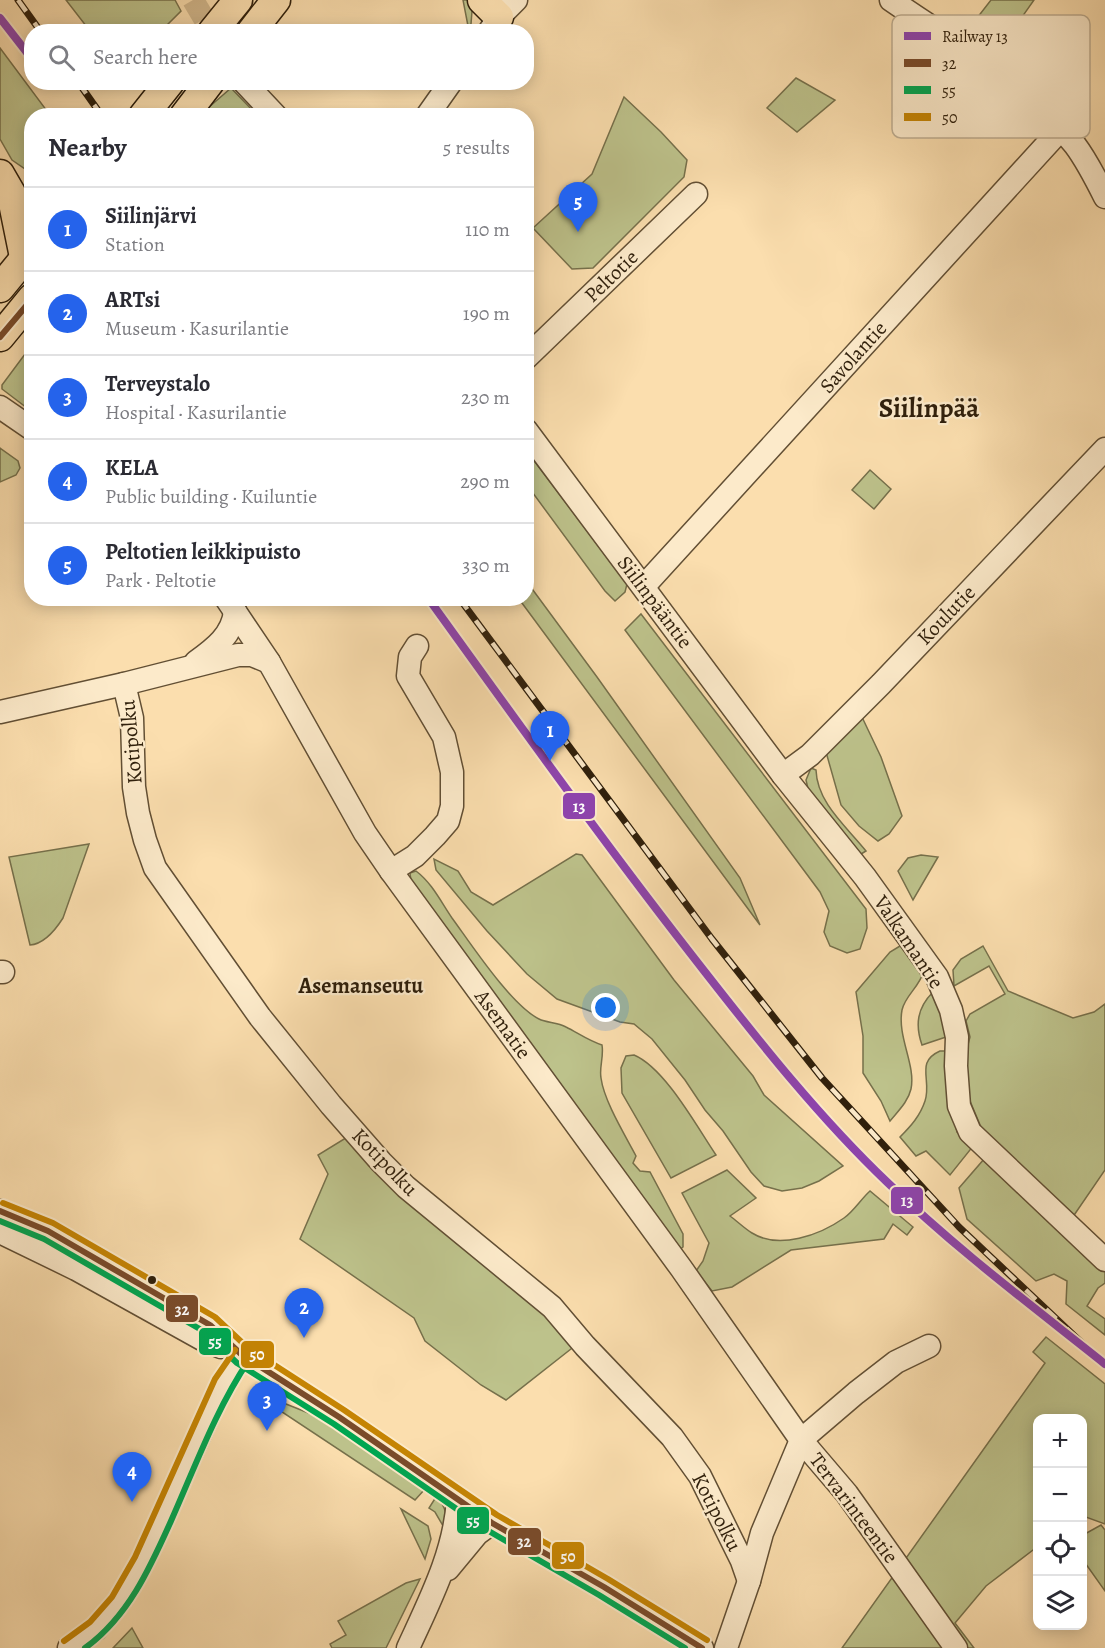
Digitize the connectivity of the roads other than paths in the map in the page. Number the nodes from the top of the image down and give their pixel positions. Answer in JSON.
{"nodes":[{"id":1,"x":238,"y":0,"type":"edge"},
{"id":2,"x":276,"y":0,"type":"edge"},
{"id":3,"x":891,"y":0,"type":"edge"},
{"id":4,"x":913,"y":15,"type":"edge"},
{"id":5,"x":218,"y":24,"type":"edge"},
{"id":6,"x":257,"y":24,"type":"edge"},
{"id":7,"x":204,"y":90,"type":"edge"},
{"id":8,"x":252,"y":90,"type":"edge"},
{"id":9,"x":445,"y":90,"type":"edge"},
{"id":10,"x":190,"y":108,"type":"edge"},
{"id":11,"x":268,"y":108,"type":"edge"},
{"id":12,"x":433,"y":108,"type":"edge"},
{"id":13,"x":1053,"y":138,"type":"edge"},
{"id":14,"x":1068,"y":138,"type":"edge"},
{"id":15,"x":14,"y":190,"type":"edge"},
{"id":16,"x":696,"y":194,"type":"dead end"},
{"id":17,"x":1105,"y":197,"type":"edge"},
{"id":18,"x":24,"y":235,"type":"edge"},
{"id":19,"x":24,"y":258,"type":"edge"},
{"id":20,"x":0,"y":288,"type":"edge"},
{"id":21,"x":24,"y":308,"type":"edge"},
{"id":22,"x":0,"y":337,"type":"edge"},
{"id":23,"x":534,"y":350,"type":"edge"},
{"id":24,"x":0,"y":407,"type":"edge"},
{"id":25,"x":24,"y":424,"type":"edge"},
{"id":26,"x":534,"y":441,"type":"edge"},
{"id":27,"x":1105,"y":449,"type":"edge"},
{"id":28,"x":644,"y":586,"type":"junction"},
{"id":29,"x":231,"y":606,"type":"edge"},
{"id":30,"x":232,"y":606,"type":"edge"},
{"id":31,"x":417,"y":646,"type":"dead end"},
{"id":32,"x":269,"y":662,"type":"junction"},
{"id":33,"x":192,"y":665,"type":"junction"},
{"id":34,"x":124,"y":684,"type":"junction"},
{"id":35,"x":0,"y":712,"type":"edge"},
{"id":36,"x":783,"y":775,"type":"junction"},
{"id":37,"x":391,"y":872,"type":"junction"},
{"id":38,"x":0,"y":1211,"type":"edge"},
{"id":39,"x":0,"y":1232,"type":"edge"},
{"id":40,"x":1105,"y":1260,"type":"edge"},
{"id":41,"x":929,"y":1346,"type":"dead end"},
{"id":42,"x":242,"y":1355,"type":"junction"},
{"id":43,"x":801,"y":1440,"type":"junction"},
{"id":44,"x":458,"y":1498,"type":"junction"},
{"id":45,"x":492,"y":1522,"type":"junction"},
{"id":46,"x":749,"y":1581,"type":"junction"},
{"id":47,"x":436,"y":1585,"type":"junction"},
{"id":48,"x":69,"y":1648,"type":"edge"},
{"id":49,"x":408,"y":1648,"type":"edge"},
{"id":50,"x":702,"y":1648,"type":"edge"},
{"id":51,"x":726,"y":1648,"type":"edge"},
{"id":52,"x":956,"y":1648,"type":"edge"}],
"edges":[{"from":1,"to":5,"type":"main road"},
{"from":2,"to":6,"type":"main road"},
{"from":3,"to":4,"type":"street"},
{"from":7,"to":10,"type":"main road"},
{"from":8,"to":11,"type":"street"},
{"from":9,"to":12,"type":"street"},
{"from":13,"to":28,"type":"street","name":"Savolantie"},
{"from":14,"to":17,"type":"street"},
{"from":15,"to":18,"type":"main road"},
{"from":16,"to":23,"type":"street","name":"Peltotie"},
{"from":19,"to":20,"type":"main road"},
{"from":21,"to":22,"type":"main road"},
{"from":24,"to":25,"type":"street"},
{"from":26,"to":28,"type":"street","name":"Siilinpääntie"},
{"from":27,"to":36,"type":"street","name":"Koulutie"},
{"from":28,"to":36,"type":"street","name":"Siilinpääntie"},
{"from":29,"to":33,"type":"street"},
{"from":30,"to":32,"type":"street","name":"Asematie"},
{"from":31,"to":37,"type":"street"},
{"from":32,"to":33,"type":"street"},
{"from":32,"to":37,"type":"street","name":"Asematie"},
{"from":33,"to":34,"type":"street"},
{"from":34,"to":35,"type":"street"},
{"from":34,"to":46,"type":"street","name":"Kotipolku"},
{"from":36,"to":40,"type":"street","name":"Valkamantie"},
{"from":37,"to":43,"type":"street","name":"Asematie"},
{"from":38,"to":42,"type":"street"},
{"from":39,"to":42,"type":"street"},
{"from":41,"to":43,"type":"street","name":"Tervarinteentie"},
{"from":42,"to":44,"type":"street"},
{"from":42,"to":48,"type":"street"},
{"from":43,"to":46,"type":"street"},
{"from":43,"to":52,"type":"street","name":"Tervarinteentie"},
{"from":44,"to":45,"type":"street"},
{"from":44,"to":47,"type":"street"},
{"from":45,"to":47,"type":"street"},
{"from":45,"to":50,"type":"street"},
{"from":46,"to":51,"type":"street"},
{"from":47,"to":49,"type":"street"}]}
